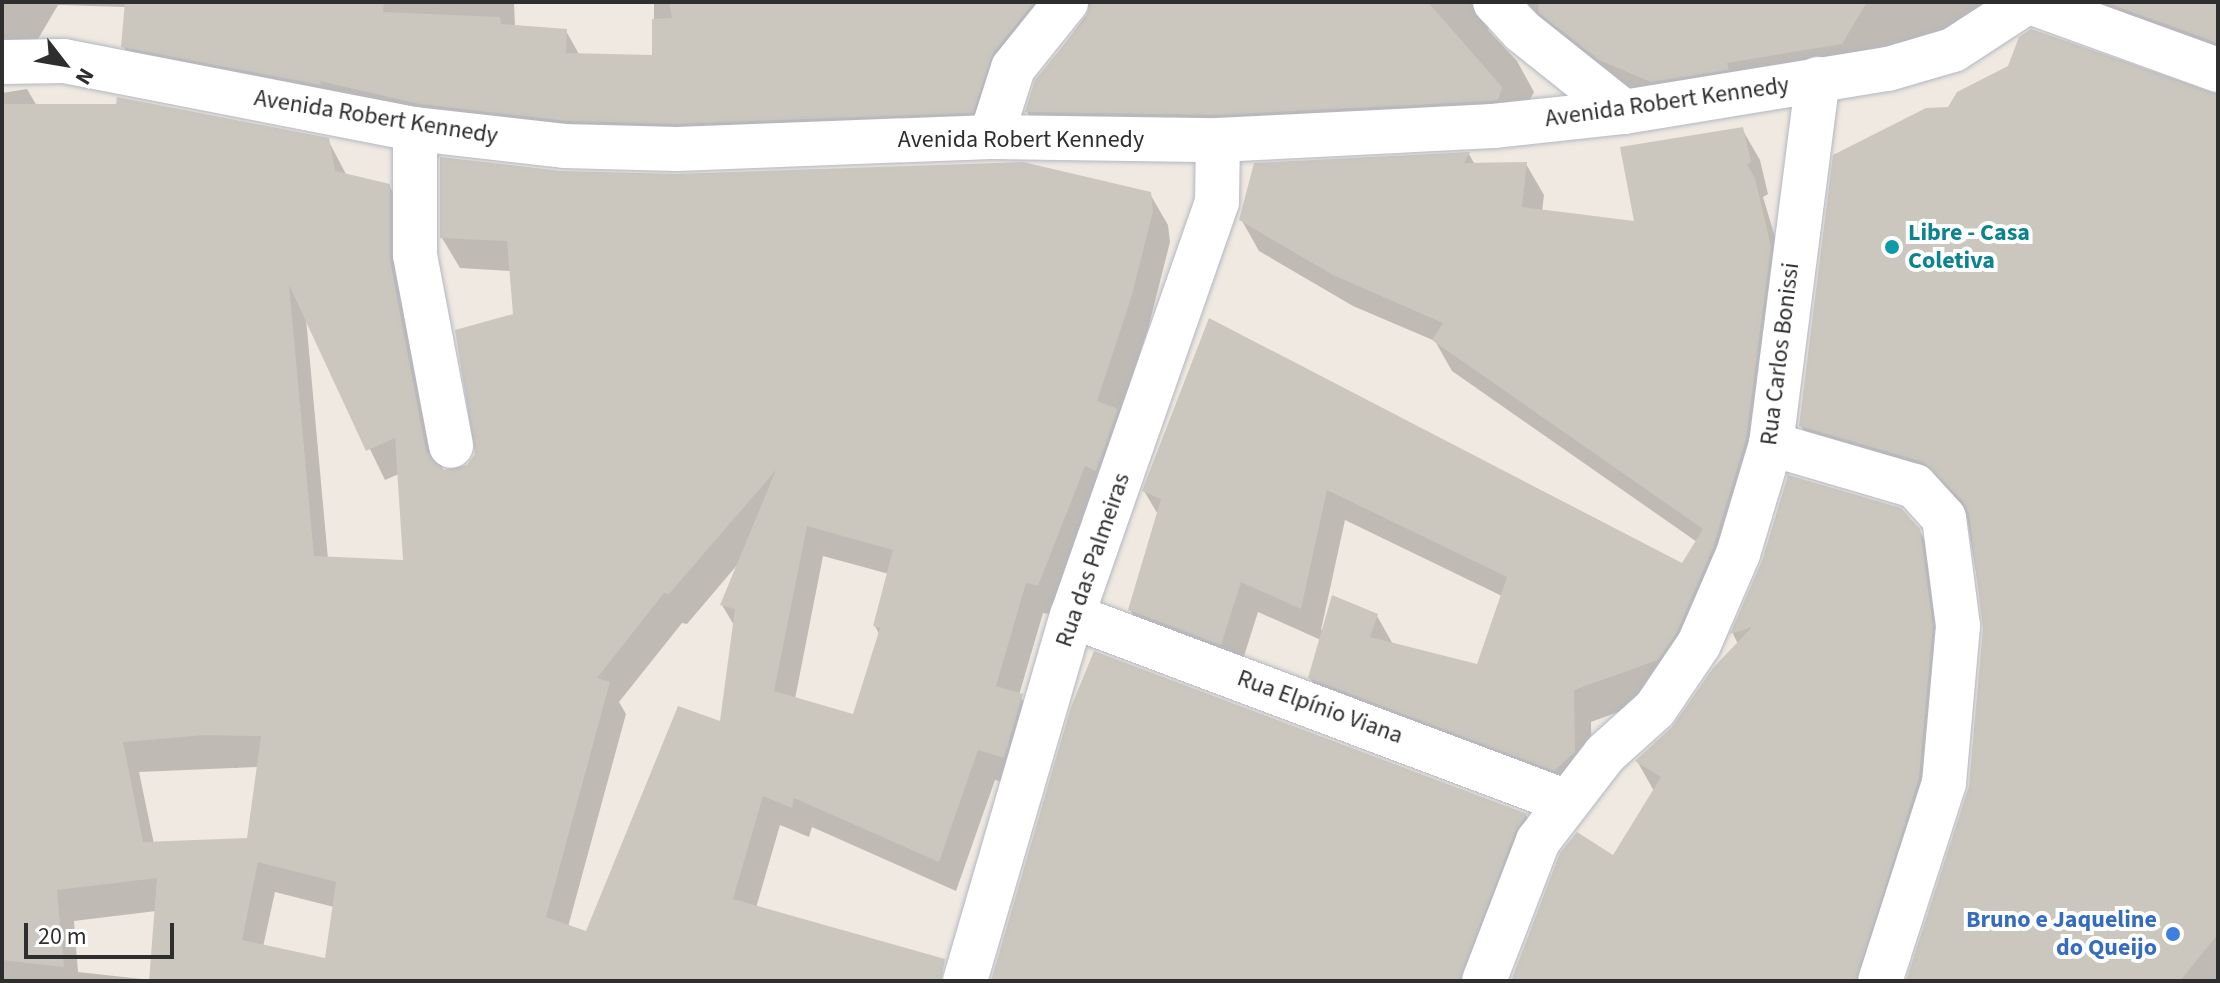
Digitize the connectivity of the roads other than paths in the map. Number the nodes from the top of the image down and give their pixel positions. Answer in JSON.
{"nodes":[{"id":1,"x":1066,"y":2,"type":"edge"},
{"id":2,"x":1495,"y":2,"type":"edge"},
{"id":3,"x":2029,"y":2,"type":"edge"},
{"id":4,"x":2,"y":62,"type":"edge"},
{"id":5,"x":2218,"y":70,"type":"edge"},
{"id":6,"x":1818,"y":79,"type":"junction"},
{"id":7,"x":1624,"y":112,"type":"junction"},
{"id":8,"x":415,"y":129,"type":"junction"},
{"id":9,"x":991,"y":137,"type":"junction"},
{"id":10,"x":1218,"y":140,"type":"junction"},
{"id":11,"x":1771,"y":444,"type":"junction"},
{"id":12,"x":451,"y":446,"type":"dead end"},
{"id":13,"x":1072,"y":616,"type":"junction"},
{"id":14,"x":1567,"y":802,"type":"junction"},
{"id":15,"x":965,"y":981,"type":"edge"},
{"id":16,"x":1484,"y":981,"type":"edge"},
{"id":17,"x":1880,"y":981,"type":"edge"}],
"edges":[{"from":1,"to":9,"type":"street"},
{"from":2,"to":7,"type":"street"},
{"from":3,"to":5,"type":"street"},
{"from":3,"to":6,"type":"street","name":"Avenida Robert Kennedy"},
{"from":4,"to":8,"type":"street","name":"Avenida Robert Kennedy"},
{"from":6,"to":7,"type":"street","name":"Avenida Robert Kennedy"},
{"from":6,"to":11,"type":"street","name":"Rua Carlos Bonissi"},
{"from":7,"to":10,"type":"street","name":"Avenida Robert Kennedy"},
{"from":8,"to":9,"type":"street","name":"Avenida Robert Kennedy"},
{"from":8,"to":12,"type":"street"},
{"from":9,"to":10,"type":"street","name":"Avenida Robert Kennedy"},
{"from":10,"to":13,"type":"street","name":"Rua das Palmeiras"},
{"from":11,"to":14,"type":"street","name":"Rua Carlos Bonissi"},
{"from":11,"to":17,"type":"street"},
{"from":13,"to":14,"type":"street","name":"Rua Elpínio Viana"},
{"from":13,"to":15,"type":"street","name":"Rua das Palmeiras"},
{"from":14,"to":16,"type":"street","name":"Rua Carlos Bonissi"}]}
